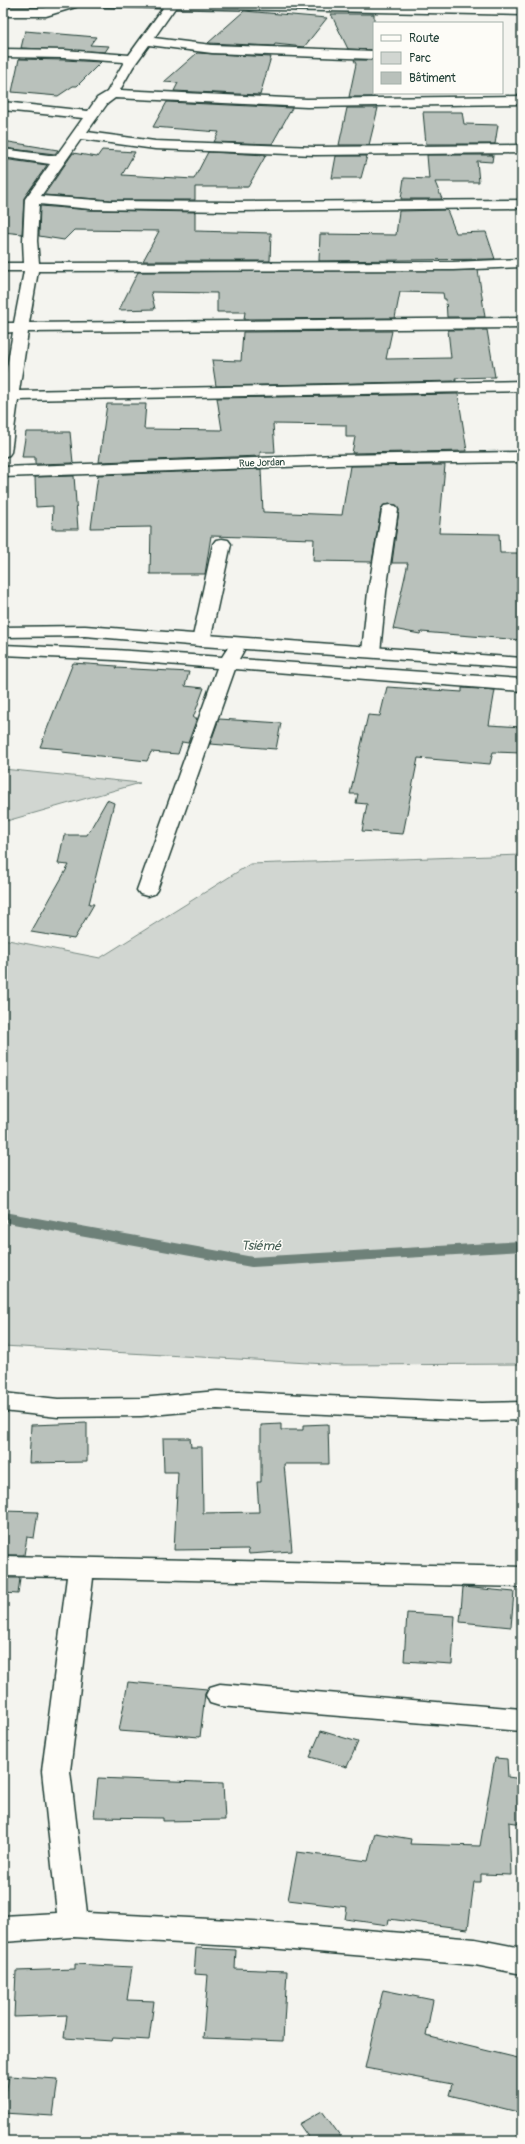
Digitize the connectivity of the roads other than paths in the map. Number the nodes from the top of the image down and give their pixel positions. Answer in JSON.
{"nodes":[{"id":1,"x":76,"y":3,"type":"edge"},
{"id":2,"x":82,"y":3,"type":"edge"},
{"id":3,"x":294,"y":5,"type":"edge"},
{"id":4,"x":171,"y":6,"type":"junction"},
{"id":5,"x":522,"y":11,"type":"edge"},
{"id":6,"x":3,"y":12,"type":"edge"},
{"id":7,"x":146,"y":41,"type":"junction"},
{"id":8,"x":3,"y":53,"type":"edge"},
{"id":9,"x":373,"y":55,"type":"edge"},
{"id":10,"x":133,"y":59,"type":"junction"},
{"id":11,"x":112,"y":94,"type":"junction"},
{"id":12,"x":522,"y":100,"type":"edge"},
{"id":13,"x":3,"y":106,"type":"edge"},
{"id":14,"x":92,"y":115,"type":"junction"},
{"id":15,"x":78,"y":135,"type":"junction"},
{"id":16,"x":522,"y":149,"type":"edge"},
{"id":17,"x":3,"y":153,"type":"edge"},
{"id":18,"x":60,"y":161,"type":"junction"},
{"id":19,"x":32,"y":199,"type":"junction"},
{"id":20,"x":522,"y":204,"type":"edge"},
{"id":21,"x":522,"y":264,"type":"edge"},
{"id":22,"x":32,"y":266,"type":"junction"},
{"id":23,"x":3,"y":267,"type":"edge"},
{"id":24,"x":522,"y":323,"type":"edge"},
{"id":25,"x":3,"y":328,"type":"edge"},
{"id":26,"x":21,"y":328,"type":"junction"},
{"id":27,"x":522,"y":386,"type":"edge"},
{"id":28,"x":6,"y":396,"type":"edge"},
{"id":29,"x":3,"y":452,"type":"edge"},
{"id":30,"x":522,"y":457,"type":"edge"},
{"id":31,"x":3,"y":472,"type":"edge"},
{"id":32,"x":390,"y":510,"type":"dead end"},
{"id":33,"x":222,"y":544,"type":"dead end"},
{"id":34,"x":3,"y":632,"type":"edge"},
{"id":35,"x":201,"y":642,"type":"junction"},
{"id":36,"x":238,"y":644,"type":"junction"},
{"id":37,"x":3,"y":650,"type":"edge"},
{"id":38,"x":371,"y":652,"type":"junction"},
{"id":39,"x":228,"y":663,"type":"junction"},
{"id":40,"x":522,"y":663,"type":"edge"},
{"id":41,"x":522,"y":685,"type":"edge"},
{"id":42,"x":147,"y":890,"type":"dead end"},
{"id":43,"x":3,"y":1402,"type":"edge"},
{"id":44,"x":522,"y":1411,"type":"edge"},
{"id":45,"x":3,"y":1566,"type":"edge"},
{"id":46,"x":81,"y":1569,"type":"junction"},
{"id":47,"x":522,"y":1577,"type":"edge"},
{"id":48,"x":220,"y":1695,"type":"dead end"},
{"id":49,"x":522,"y":1720,"type":"edge"},
{"id":50,"x":73,"y":1925,"type":"junction"},
{"id":51,"x":3,"y":1929,"type":"edge"},
{"id":52,"x":522,"y":1961,"type":"edge"}],
"edges":[{"from":1,"to":6,"type":"street"},
{"from":2,"to":4,"type":"street"},
{"from":3,"to":4,"type":"street"},
{"from":3,"to":5,"type":"street"},
{"from":4,"to":7,"type":"street"},
{"from":7,"to":9,"type":"street"},
{"from":7,"to":10,"type":"street"},
{"from":8,"to":10,"type":"street"},
{"from":10,"to":11,"type":"street"},
{"from":11,"to":12,"type":"street"},
{"from":11,"to":14,"type":"street"},
{"from":13,"to":14,"type":"street"},
{"from":14,"to":15,"type":"street"},
{"from":15,"to":16,"type":"street"},
{"from":15,"to":18,"type":"street"},
{"from":17,"to":18,"type":"street"},
{"from":18,"to":19,"type":"street"},
{"from":19,"to":20,"type":"street"},
{"from":19,"to":22,"type":"street"},
{"from":21,"to":22,"type":"street"},
{"from":22,"to":23,"type":"street"},
{"from":22,"to":26,"type":"street"},
{"from":24,"to":26,"type":"street"},
{"from":25,"to":26,"type":"street"},
{"from":26,"to":28,"type":"street"},
{"from":27,"to":28,"type":"street"},
{"from":28,"to":29,"type":"street"},
{"from":30,"to":31,"type":"street","name":"Rue Jordan"},
{"from":32,"to":38,"type":"street"},
{"from":33,"to":35,"type":"street"},
{"from":34,"to":35,"type":"street"},
{"from":35,"to":36,"type":"street"},
{"from":36,"to":38,"type":"street"},
{"from":36,"to":39,"type":"street"},
{"from":37,"to":39,"type":"street"},
{"from":38,"to":40,"type":"street"},
{"from":39,"to":41,"type":"street"},
{"from":39,"to":42,"type":"street"},
{"from":43,"to":44,"type":"street"},
{"from":45,"to":46,"type":"street"},
{"from":46,"to":47,"type":"street"},
{"from":46,"to":50,"type":"street"},
{"from":48,"to":49,"type":"street"},
{"from":50,"to":51,"type":"street"},
{"from":50,"to":52,"type":"street"}]}
